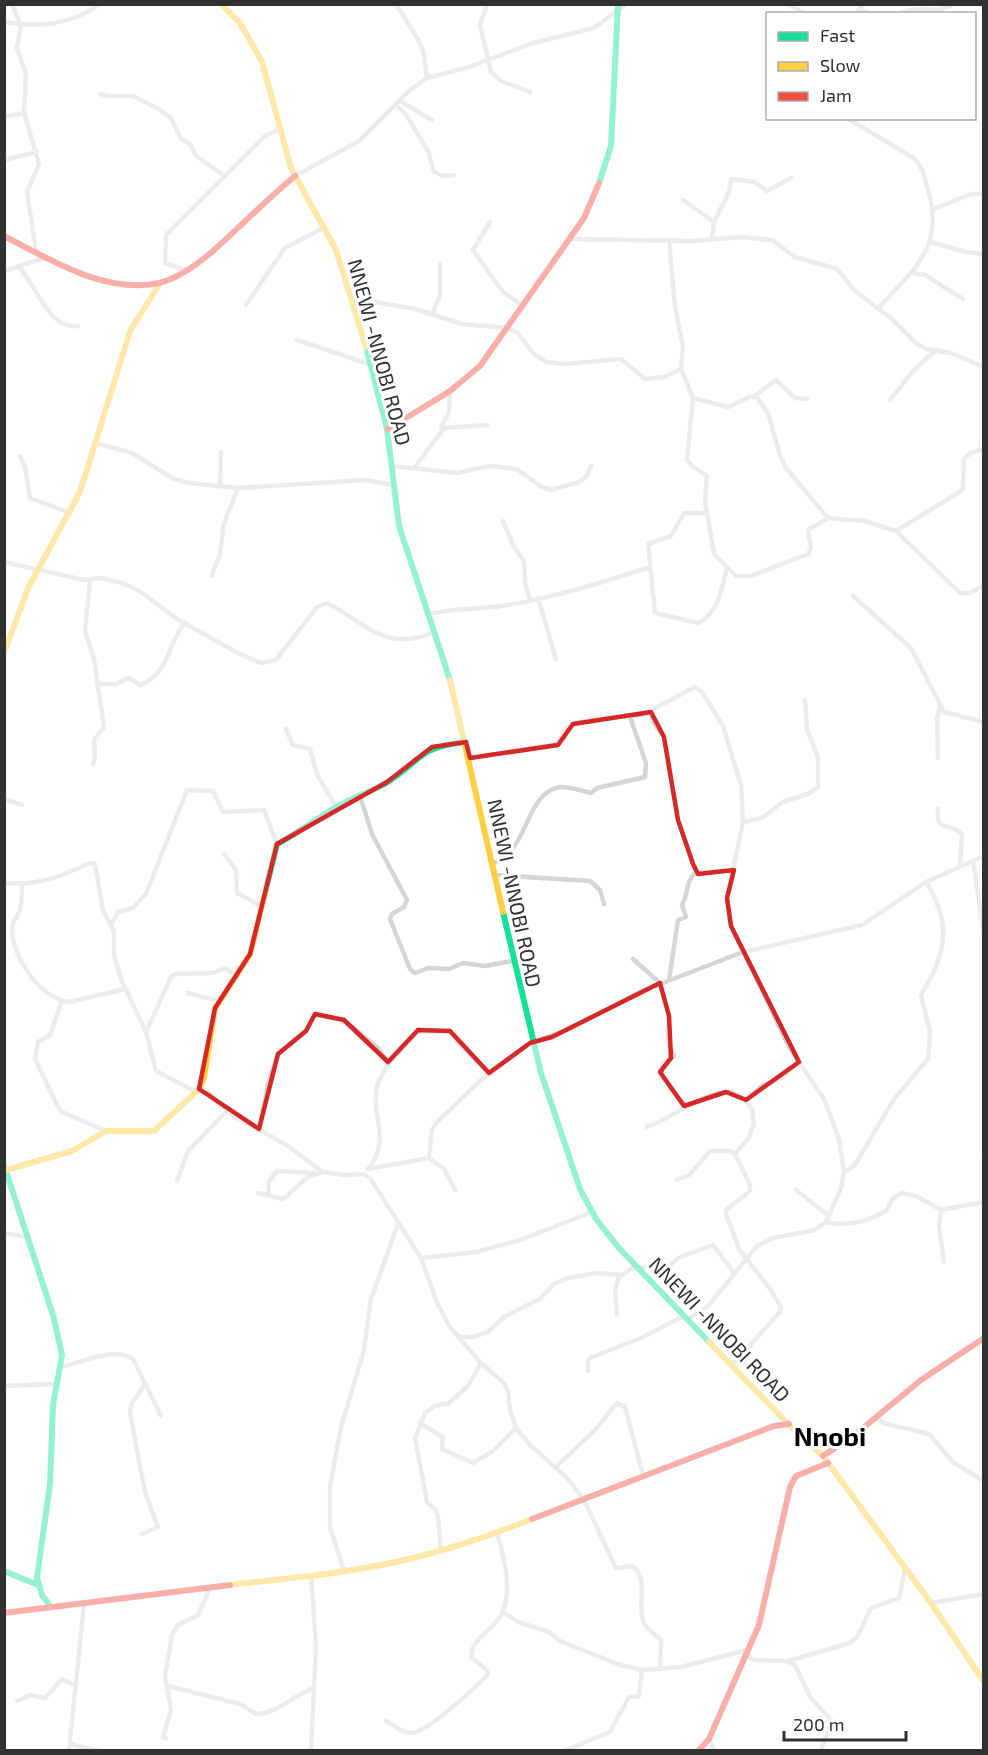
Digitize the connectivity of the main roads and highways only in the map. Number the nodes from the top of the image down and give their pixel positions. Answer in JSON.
{"nodes":[{"id":1,"x":221,"y":4,"type":"edge"},
{"id":2,"x":618,"y":4,"type":"edge"},
{"id":3,"x":295,"y":176,"type":"junction"},
{"id":4,"x":4,"y":236,"type":"edge"},
{"id":5,"x":160,"y":283,"type":"junction"},
{"id":6,"x":388,"y":429,"type":"junction"},
{"id":7,"x":4,"y":652,"type":"edge"},
{"id":8,"x":466,"y":742,"type":"junction"},
{"id":9,"x":5,"y":1168,"type":"edge"},
{"id":10,"x":984,"y":1338,"type":"edge"},
{"id":11,"x":780,"y":1415,"type":"junction"},
{"id":12,"x":789,"y":1424,"type":"junction"},
{"id":13,"x":774,"y":1426,"type":"junction"},
{"id":14,"x":823,"y":1456,"type":"junction"},
{"id":15,"x":828,"y":1463,"type":"junction"},
{"id":16,"x":4,"y":1570,"type":"edge"},
{"id":17,"x":39,"y":1588,"type":"junction"},
{"id":18,"x":51,"y":1606,"type":"junction"},
{"id":19,"x":32,"y":1608,"type":"junction"},
{"id":20,"x":4,"y":1614,"type":"edge"},
{"id":21,"x":984,"y":1682,"type":"edge"},
{"id":22,"x":699,"y":1750,"type":"edge"}],
"edges":[{"from":1,"to":3,"type":"main road","name":"NNEWI -NNOBI ROAD"},
{"from":2,"to":6,"type":"main road"},
{"from":3,"to":5,"type":"main road"},
{"from":3,"to":6,"type":"main road","name":"NNEWI -NNOBI ROAD"},
{"from":4,"to":5,"type":"main road"},
{"from":5,"to":7,"type":"main road"},
{"from":6,"to":8,"type":"main road","name":"NNEWI -NNOBI ROAD"},
{"from":8,"to":9,"type":"main road"},
{"from":8,"to":11,"type":"main road","name":"NNEWI -NNOBI ROAD"},
{"from":9,"to":17,"type":"main road"},
{"from":10,"to":14,"type":"main road"},
{"from":11,"to":12,"type":"main road","name":"NNEWI -NNOBI ROAD"},
{"from":11,"to":13,"type":"main road"},
{"from":12,"to":13,"type":"main road"},
{"from":12,"to":14,"type":"main road","name":"NNEWI -NNOBI ROAD"},
{"from":13,"to":18,"type":"main road"},
{"from":14,"to":15,"type":"main road","name":"NNEWI -NNOBI ROAD"},
{"from":15,"to":21,"type":"main road","name":"NNEWI -NNOBI ROAD"},
{"from":15,"to":22,"type":"main road"},
{"from":16,"to":17,"type":"main road"},
{"from":17,"to":18,"type":"main road"},
{"from":17,"to":19,"type":"main road"},
{"from":18,"to":19,"type":"main road"},
{"from":19,"to":20,"type":"main road"}]}
